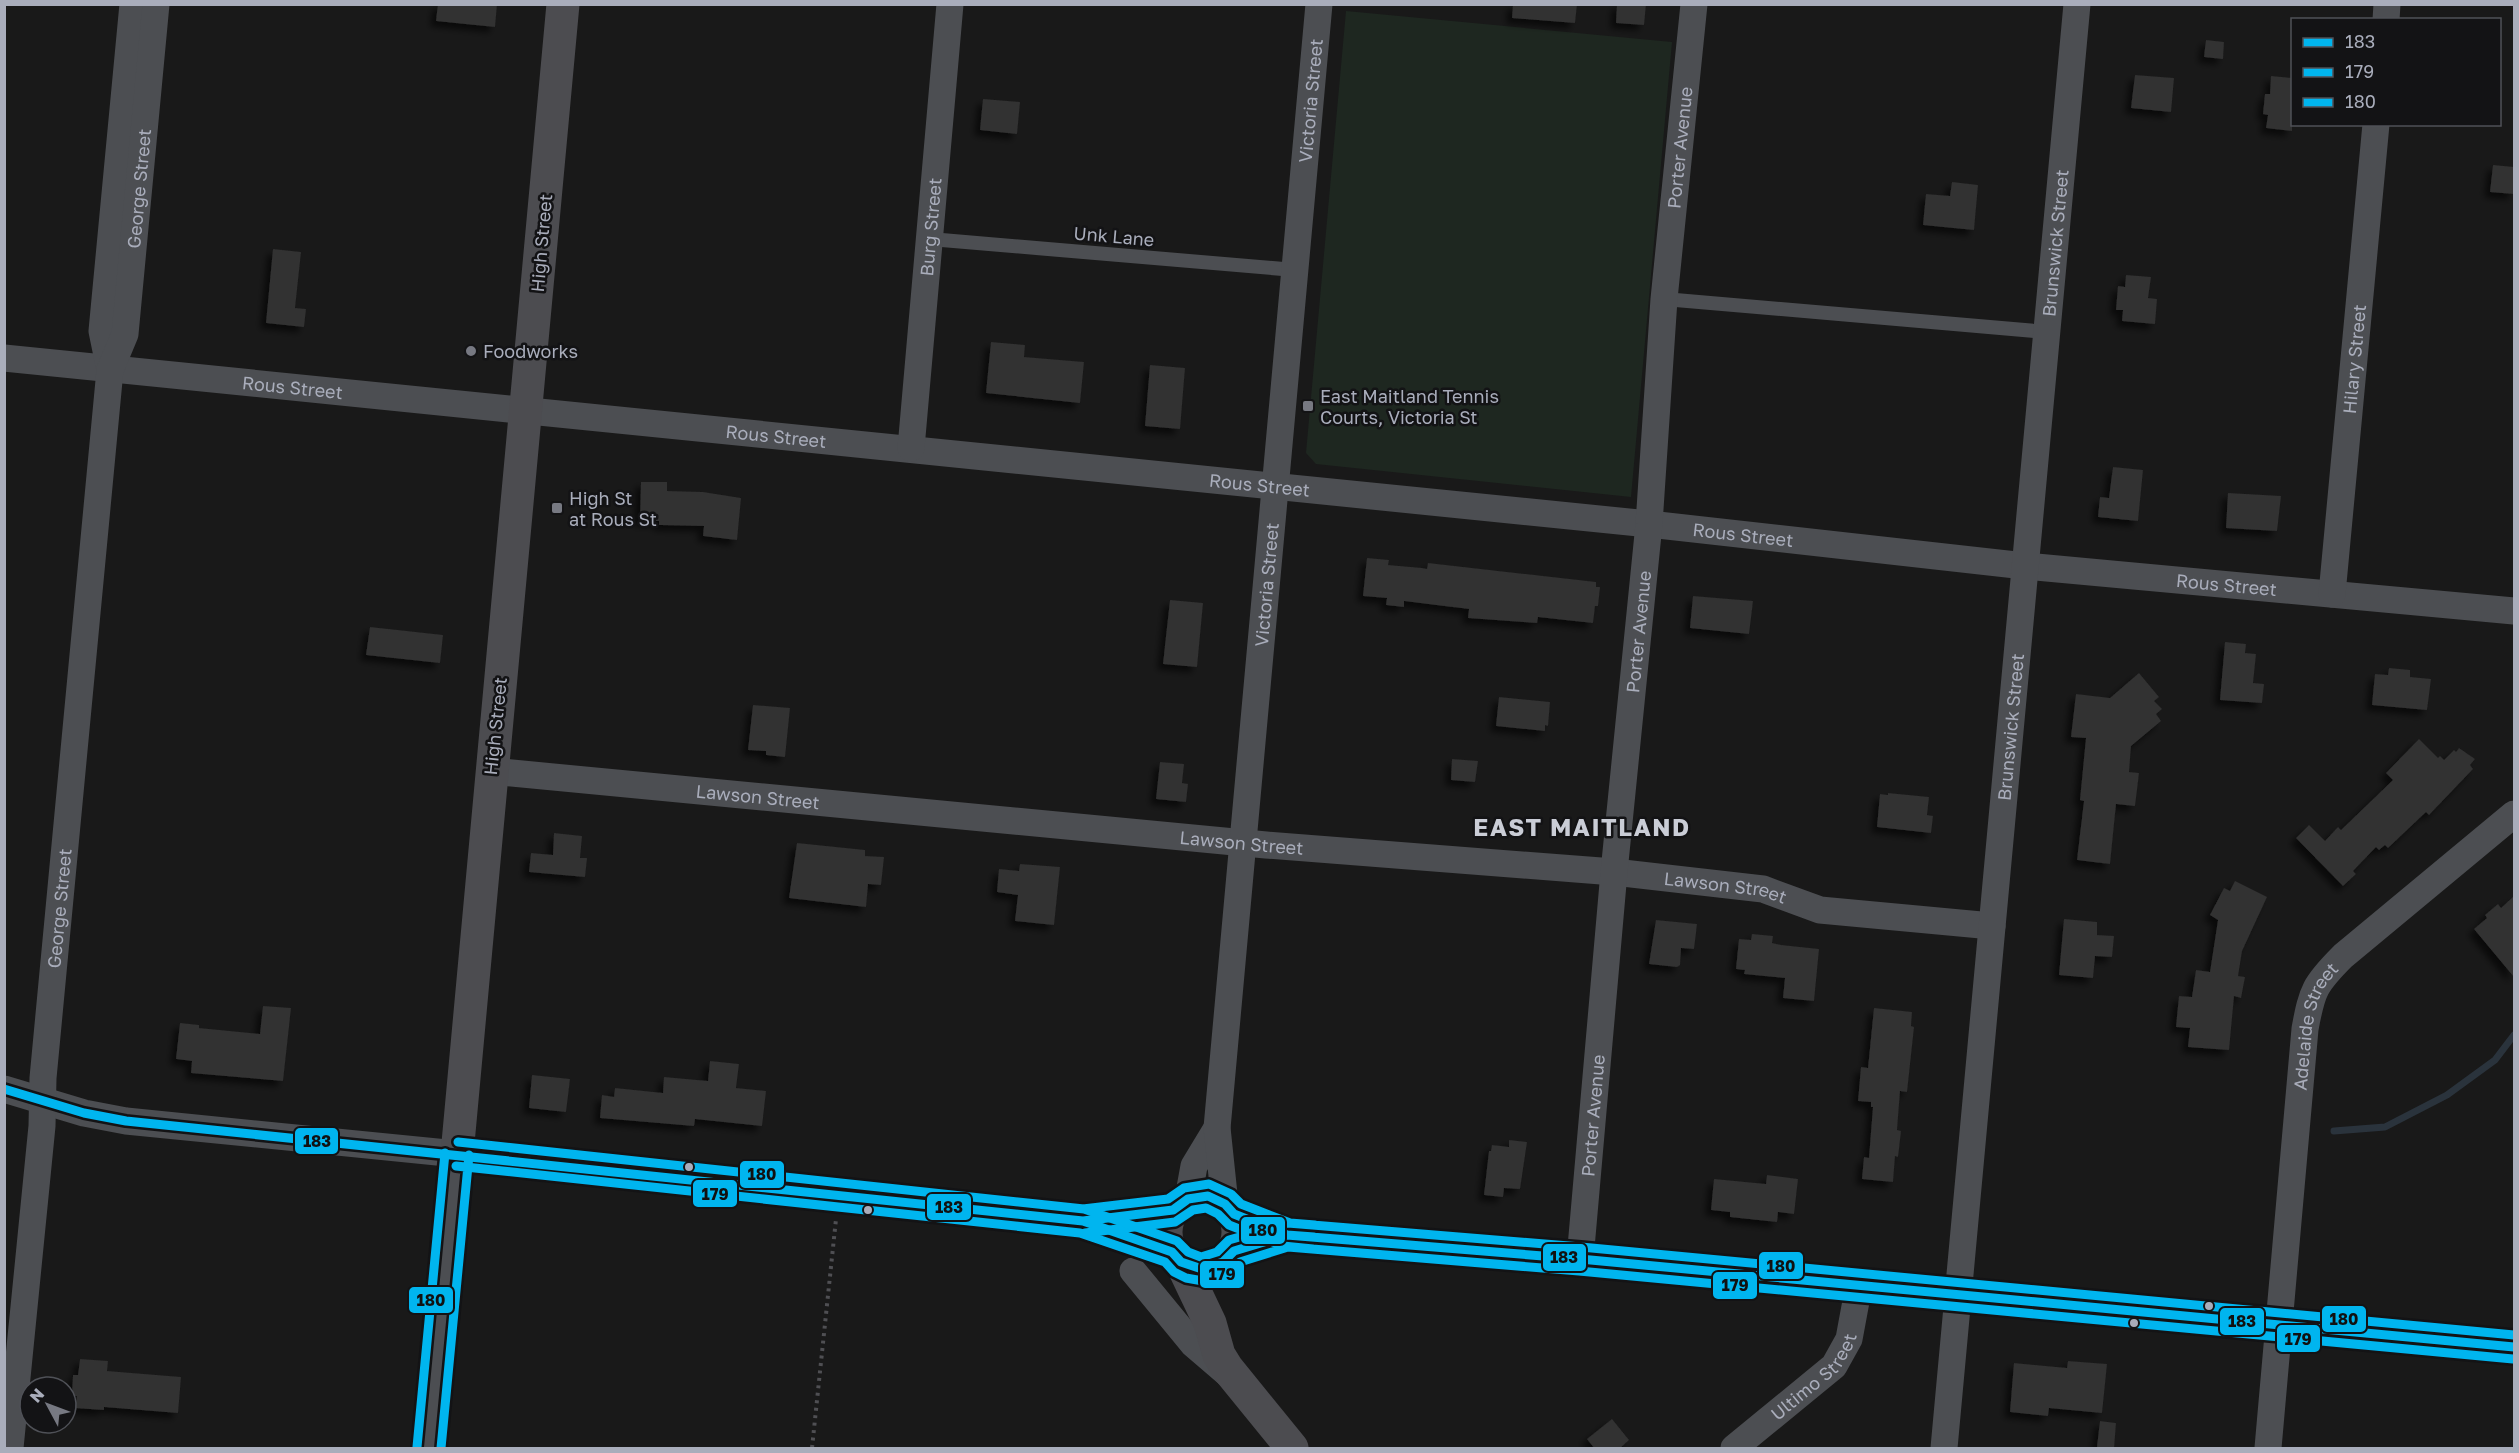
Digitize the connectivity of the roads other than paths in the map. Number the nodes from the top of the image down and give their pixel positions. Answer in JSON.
{"nodes":[{"id":1,"x":133,"y":4,"type":"edge"},
{"id":2,"x":156,"y":4,"type":"edge"},
{"id":3,"x":562,"y":4,"type":"edge"},
{"id":4,"x":950,"y":4,"type":"edge"},
{"id":5,"x":1319,"y":4,"type":"edge"},
{"id":6,"x":1694,"y":4,"type":"edge"},
{"id":7,"x":2077,"y":4,"type":"edge"},
{"id":8,"x":2376,"y":126,"type":"edge"},
{"id":9,"x":930,"y":239,"type":"junction"},
{"id":10,"x":1295,"y":270,"type":"junction"},
{"id":11,"x":1664,"y":299,"type":"junction"},
{"id":12,"x":2047,"y":332,"type":"junction"},
{"id":13,"x":4,"y":358,"type":"edge"},
{"id":14,"x":110,"y":370,"type":"junction"},
{"id":15,"x":526,"y":409,"type":"junction"},
{"id":16,"x":911,"y":448,"type":"junction"},
{"id":17,"x":1276,"y":487,"type":"junction"},
{"id":18,"x":1649,"y":524,"type":"junction"},
{"id":19,"x":2025,"y":566,"type":"junction"},
{"id":20,"x":2332,"y":594,"type":"junction"},
{"id":21,"x":2514,"y":611,"type":"edge"},
{"id":22,"x":491,"y":771,"type":"junction"},
{"id":23,"x":2514,"y":814,"type":"edge"},
{"id":24,"x":1242,"y":843,"type":"junction"},
{"id":25,"x":1614,"y":872,"type":"junction"},
{"id":26,"x":1992,"y":926,"type":"junction"},
{"id":27,"x":4,"y":1089,"type":"edge"},
{"id":28,"x":42,"y":1102,"type":"junction"},
{"id":29,"x":1217,"y":1128,"type":"junction"},
{"id":30,"x":457,"y":1154,"type":"junction"},
{"id":31,"x":1181,"y":1204,"type":"junction"},
{"id":32,"x":1230,"y":1209,"type":"junction"},
{"id":33,"x":1083,"y":1221,"type":"junction"},
{"id":34,"x":1287,"y":1235,"type":"junction"},
{"id":35,"x":1228,"y":1256,"type":"junction"},
{"id":36,"x":1176,"y":1257,"type":"junction"},
{"id":37,"x":1580,"y":1259,"type":"junction"},
{"id":38,"x":1133,"y":1271,"type":"dead end"},
{"id":39,"x":1859,"y":1285,"type":"junction"},
{"id":40,"x":1959,"y":1296,"type":"junction"},
{"id":41,"x":1210,"y":1323,"type":"junction"},
{"id":42,"x":2278,"y":1326,"type":"junction"},
{"id":43,"x":2514,"y":1347,"type":"edge"},
{"id":44,"x":1238,"y":1383,"type":"junction"},
{"id":45,"x":10,"y":1449,"type":"edge"},
{"id":46,"x":429,"y":1449,"type":"edge"},
{"id":47,"x":1292,"y":1449,"type":"edge"},
{"id":48,"x":1734,"y":1449,"type":"edge"},
{"id":49,"x":1944,"y":1449,"type":"edge"},
{"id":50,"x":2268,"y":1449,"type":"edge"}],
"edges":[{"from":1,"to":14,"type":"street","name":"George Street"},
{"from":2,"to":14,"type":"street","name":"George Street"},
{"from":3,"to":15,"type":"main road","name":"High Street"},
{"from":4,"to":9,"type":"street","name":"Burg Street"},
{"from":5,"to":10,"type":"street","name":"Victoria Street"},
{"from":6,"to":11,"type":"street","name":"Porter Avenue"},
{"from":7,"to":12,"type":"street","name":"Brunswick Street"},
{"from":8,"to":20,"type":"street","name":"Hilary Street"},
{"from":9,"to":10,"type":"lane","name":"Unk Lane"},
{"from":9,"to":16,"type":"street","name":"Burg Street"},
{"from":10,"to":17,"type":"street","name":"Victoria Street"},
{"from":11,"to":12,"type":"lane"},
{"from":11,"to":18,"type":"street","name":"Porter Avenue"},
{"from":12,"to":19,"type":"street","name":"Brunswick Street"},
{"from":13,"to":14,"type":"street","name":"Rous Street"},
{"from":14,"to":15,"type":"street","name":"Rous Street"},
{"from":14,"to":28,"type":"street","name":"George Street"},
{"from":15,"to":16,"type":"street","name":"Rous Street"},
{"from":15,"to":22,"type":"main road","name":"High Street"},
{"from":16,"to":17,"type":"street","name":"Rous Street"},
{"from":17,"to":18,"type":"street","name":"Rous Street"},
{"from":17,"to":24,"type":"street","name":"Victoria Street"},
{"from":18,"to":19,"type":"street","name":"Rous Street"},
{"from":18,"to":25,"type":"street","name":"Porter Avenue"},
{"from":19,"to":20,"type":"street","name":"Rous Street"},
{"from":19,"to":26,"type":"street","name":"Brunswick Street"},
{"from":20,"to":21,"type":"street","name":"Rous Street"},
{"from":22,"to":24,"type":"street","name":"Lawson Street"},
{"from":22,"to":30,"type":"main road","name":"High Street"},
{"from":23,"to":42,"type":"street","name":"Adelaide Street"},
{"from":24,"to":25,"type":"street","name":"Lawson Street"},
{"from":24,"to":29,"type":"street","name":"Victoria Street"},
{"from":25,"to":26,"type":"street","name":"Lawson Street"},
{"from":25,"to":37,"type":"street","name":"Porter Avenue"},
{"from":26,"to":40,"type":"street","name":"Brunswick Street"},
{"from":27,"to":28,"type":"street"},
{"from":28,"to":30,"type":"street"},
{"from":28,"to":45,"type":"street","name":"George Street"},
{"from":29,"to":31,"type":"street","name":"Victoria Street"},
{"from":29,"to":32,"type":"street","name":"Victoria Street"},
{"from":30,"to":33,"type":"main road"},
{"from":30,"to":46,"type":"street","name":"High Street"},
{"from":31,"to":32,"type":"main road"},
{"from":31,"to":33,"type":"main road"},
{"from":31,"to":36,"type":"main road"},
{"from":32,"to":34,"type":"street"},
{"from":32,"to":35,"type":"main road"},
{"from":33,"to":36,"type":"main road"},
{"from":34,"to":35,"type":"street"},
{"from":34,"to":37,"type":"street"},
{"from":35,"to":36,"type":"main road"},
{"from":35,"to":41,"type":"main road"},
{"from":36,"to":41,"type":"main road"},
{"from":37,"to":39,"type":"street"},
{"from":38,"to":44,"type":"street"},
{"from":39,"to":40,"type":"street"},
{"from":39,"to":48,"type":"street","name":"Ultimo Street"},
{"from":40,"to":42,"type":"street"},
{"from":40,"to":49,"type":"street","name":"Brunswick Street"},
{"from":41,"to":44,"type":"main road"},
{"from":42,"to":43,"type":"street"},
{"from":42,"to":50,"type":"street","name":"Adelaide Street"},
{"from":44,"to":47,"type":"main road"}]}
